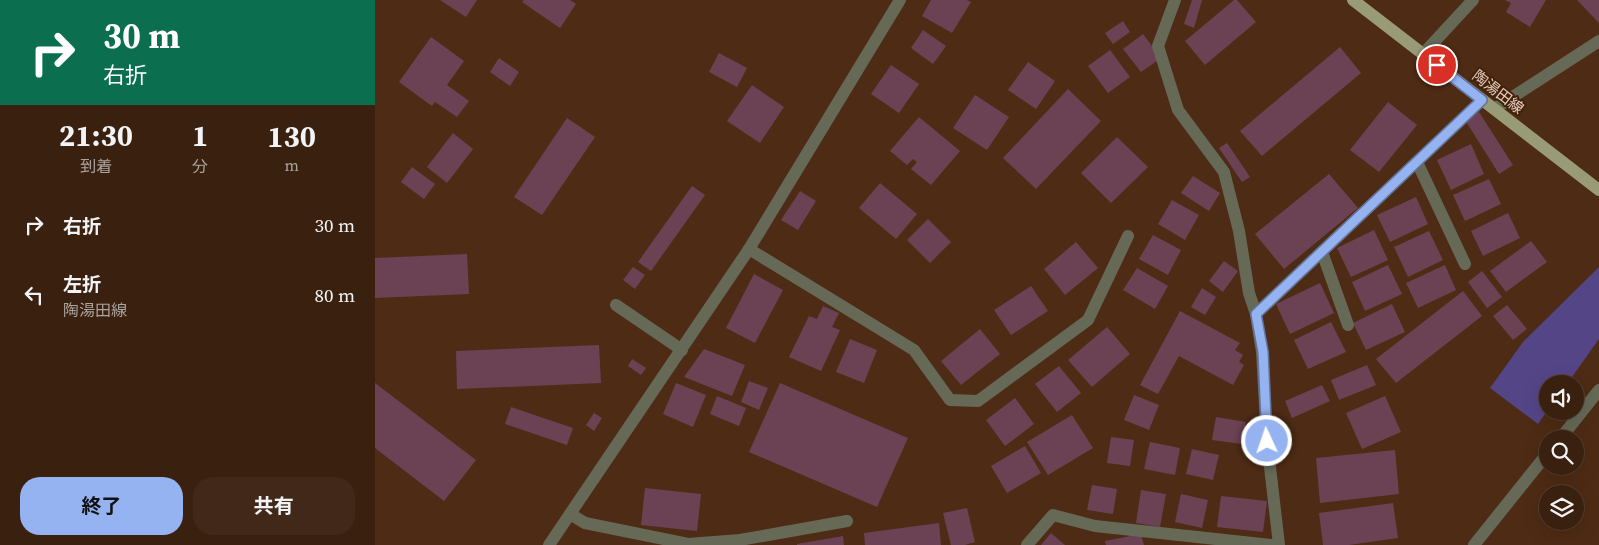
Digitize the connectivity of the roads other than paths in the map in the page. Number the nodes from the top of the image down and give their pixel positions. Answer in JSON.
{"nodes":[{"id":1,"x":901,"y":0,"type":"edge"},
{"id":2,"x":1175,"y":0,"type":"edge"},
{"id":3,"x":1353,"y":0,"type":"edge"},
{"id":4,"x":1473,"y":0,"type":"edge"},
{"id":5,"x":1599,"y":41,"type":"edge"},
{"id":6,"x":1423,"y":54,"type":"junction"},
{"id":7,"x":1482,"y":100,"type":"junction"},
{"id":8,"x":1494,"y":109,"type":"junction"},
{"id":9,"x":1417,"y":162,"type":"junction"},
{"id":10,"x":1599,"y":190,"type":"edge"},
{"id":11,"x":1128,"y":236,"type":"dead end"},
{"id":12,"x":749,"y":249,"type":"junction"},
{"id":13,"x":1321,"y":252,"type":"junction"},
{"id":14,"x":1465,"y":264,"type":"dead end"},
{"id":15,"x":616,"y":305,"type":"dead end"},
{"id":16,"x":1256,"y":314,"type":"junction"},
{"id":17,"x":1348,"y":325,"type":"dead end"},
{"id":18,"x":682,"y":350,"type":"junction"},
{"id":19,"x":1599,"y":390,"type":"edge"},
{"id":20,"x":1567,"y":430,"type":"edge"},
{"id":21,"x":1539,"y":464,"type":"edge"},
{"id":22,"x":570,"y":514,"type":"junction"},
{"id":23,"x":847,"y":521,"type":"dead end"},
{"id":24,"x":549,"y":545,"type":"edge"},
{"id":25,"x":1027,"y":545,"type":"edge"},
{"id":26,"x":1271,"y":545,"type":"edge"},
{"id":27,"x":1279,"y":545,"type":"edge"},
{"id":28,"x":1475,"y":545,"type":"edge"}],
"edges":[{"from":1,"to":12,"type":"street"},
{"from":2,"to":16,"type":"street"},
{"from":3,"to":6,"type":"main road","name":"陶湯田線"},
{"from":4,"to":6,"type":"street"},
{"from":5,"to":8,"type":"street"},
{"from":6,"to":7,"type":"main road","name":"陶湯田線"},
{"from":7,"to":8,"type":"main road","name":"陶湯田線"},
{"from":7,"to":9,"type":"street"},
{"from":8,"to":10,"type":"main road","name":"陶湯田線"},
{"from":9,"to":13,"type":"street"},
{"from":9,"to":14,"type":"street"},
{"from":11,"to":12,"type":"street"},
{"from":12,"to":18,"type":"street"},
{"from":13,"to":16,"type":"street"},
{"from":13,"to":17,"type":"street"},
{"from":15,"to":18,"type":"street"},
{"from":16,"to":27,"type":"street"},
{"from":18,"to":22,"type":"street"},
{"from":19,"to":20,"type":"street"},
{"from":21,"to":28,"type":"street"},
{"from":22,"to":23,"type":"street"},
{"from":22,"to":24,"type":"street"},
{"from":25,"to":26,"type":"street"}]}
